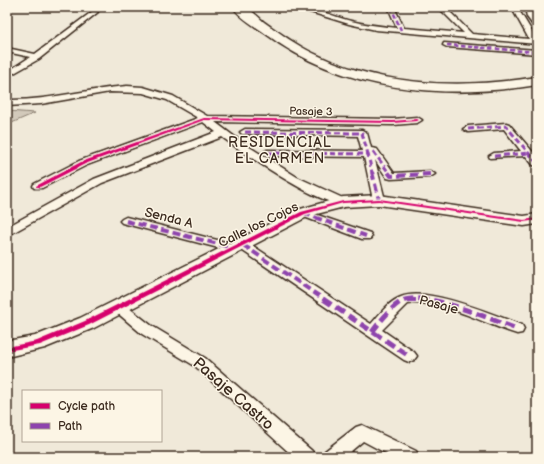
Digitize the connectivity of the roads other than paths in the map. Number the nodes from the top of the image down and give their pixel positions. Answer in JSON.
{"nodes":[{"id":1,"x":238,"y":7,"type":"edge"},
{"id":2,"x":254,"y":7,"type":"edge"},
{"id":3,"x":297,"y":7,"type":"edge"},
{"id":4,"x":391,"y":7,"type":"edge"},
{"id":5,"x":441,"y":7,"type":"edge"},
{"id":6,"x":531,"y":7,"type":"edge"},
{"id":7,"x":537,"y":10,"type":"edge"},
{"id":8,"x":95,"y":12,"type":"dead end"},
{"id":9,"x":517,"y":12,"type":"dead end"},
{"id":10,"x":537,"y":13,"type":"edge"},
{"id":11,"x":537,"y":23,"type":"edge"},
{"id":12,"x":401,"y":30,"type":"junction"},
{"id":13,"x":470,"y":36,"type":"junction"},
{"id":14,"x":536,"y":42,"type":"edge"},
{"id":15,"x":447,"y":45,"type":"dead end"},
{"id":16,"x":7,"y":50,"type":"edge"},
{"id":17,"x":537,"y":52,"type":"edge"},
{"id":18,"x":36,"y":57,"type":"junction"},
{"id":19,"x":7,"y":75,"type":"edge"},
{"id":20,"x":537,"y":76,"type":"edge"},
{"id":21,"x":537,"y":81,"type":"edge"},
{"id":22,"x":7,"y":103,"type":"edge"},
{"id":23,"x":204,"y":119,"type":"junction"},
{"id":24,"x":417,"y":120,"type":"dead end"},
{"id":25,"x":468,"y":129,"type":"dead end"},
{"id":26,"x":245,"y":132,"type":"dead end"},
{"id":27,"x":223,"y":133,"type":"junction"},
{"id":28,"x":267,"y":153,"type":"dead end"},
{"id":29,"x":370,"y":153,"type":"junction"},
{"id":30,"x":529,"y":153,"type":"junction"},
{"id":31,"x":494,"y":156,"type":"dead end"},
{"id":32,"x":537,"y":163,"type":"edge"},
{"id":33,"x":430,"y":174,"type":"dead end"},
{"id":34,"x":38,"y":186,"type":"dead end"},
{"id":35,"x":379,"y":200,"type":"junction"},
{"id":36,"x":343,"y":202,"type":"junction"},
{"id":37,"x":303,"y":213,"type":"junction"},
{"id":38,"x":537,"y":219,"type":"edge"},
{"id":39,"x":126,"y":221,"type":"dead end"},
{"id":40,"x":7,"y":232,"type":"edge"},
{"id":41,"x":366,"y":236,"type":"dead end"},
{"id":42,"x":238,"y":246,"type":"junction"},
{"id":43,"x":119,"y":307,"type":"junction"},
{"id":44,"x":517,"y":329,"type":"dead end"},
{"id":45,"x":372,"y":332,"type":"junction"},
{"id":46,"x":7,"y":349,"type":"edge"},
{"id":47,"x":409,"y":356,"type":"dead end"},
{"id":48,"x":306,"y":457,"type":"edge"},
{"id":49,"x":331,"y":457,"type":"edge"},
{"id":50,"x":410,"y":457,"type":"edge"}],
"edges":[{"from":1,"to":21,"type":"main road"},
{"from":2,"to":20,"type":"main road"},
{"from":3,"to":12,"type":"street"},
{"from":4,"to":12,"type":"street"},
{"from":5,"to":13,"type":"street"},
{"from":6,"to":7,"type":"main road"},
{"from":6,"to":10,"type":"street"},
{"from":6,"to":11,"type":"main road"},
{"from":8,"to":18,"type":"street"},
{"from":9,"to":14,"type":"street"},
{"from":12,"to":13,"type":"street"},
{"from":13,"to":14,"type":"street"},
{"from":15,"to":17,"type":"street"},
{"from":16,"to":18,"type":"street"},
{"from":18,"to":19,"type":"street"},
{"from":22,"to":23,"type":"street"},
{"from":23,"to":24,"type":"street","name":"Pasaje 3"},
{"from":23,"to":27,"type":"street"},
{"from":23,"to":34,"type":"street"},
{"from":25,"to":30,"type":"street"},
{"from":26,"to":29,"type":"street"},
{"from":27,"to":36,"type":"street"},
{"from":27,"to":40,"type":"street"},
{"from":28,"to":29,"type":"street"},
{"from":29,"to":33,"type":"street"},
{"from":29,"to":35,"type":"street"},
{"from":30,"to":31,"type":"street"},
{"from":30,"to":32,"type":"street"},
{"from":35,"to":36,"type":"street","name":"Calle los Cojos"},
{"from":35,"to":38,"type":"street","name":"Calle los Cojos"},
{"from":36,"to":37,"type":"street","name":"Calle los Cojos"},
{"from":37,"to":41,"type":"street"},
{"from":37,"to":42,"type":"street","name":"Calle los Cojos"},
{"from":39,"to":42,"type":"street","name":"Senda A"},
{"from":42,"to":43,"type":"street","name":"Calle los Cojos"},
{"from":42,"to":45,"type":"street"},
{"from":43,"to":46,"type":"street","name":"Calle los Cojos"},
{"from":43,"to":48,"type":"street","name":"Pasaje Castro"},
{"from":44,"to":45,"type":"street","name":"Pasaje"},
{"from":45,"to":47,"type":"street"},
{"from":49,"to":50,"type":"street"}]}
